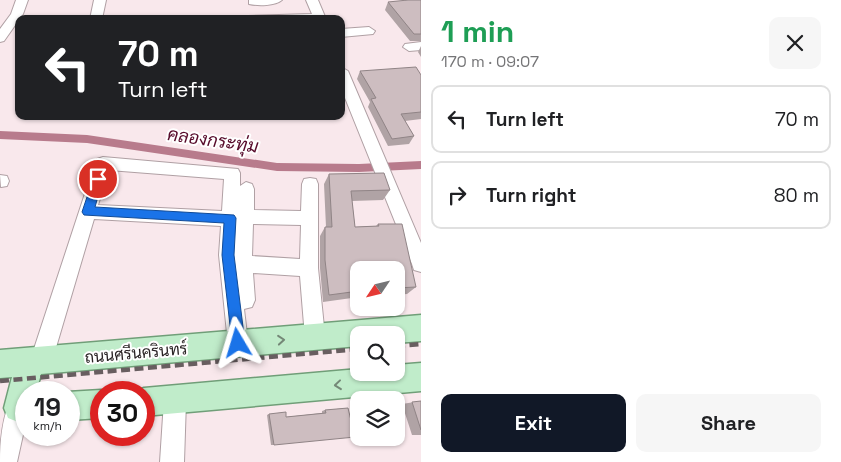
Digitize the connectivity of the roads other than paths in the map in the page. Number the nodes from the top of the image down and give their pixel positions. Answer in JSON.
{"nodes":[{"id":1,"x":22,"y":0,"type":"edge"},
{"id":2,"x":100,"y":0,"type":"edge"},
{"id":3,"x":276,"y":0,"type":"edge"},
{"id":4,"x":312,"y":0,"type":"edge"},
{"id":5,"x":253,"y":2,"type":"dead end"},
{"id":6,"x":16,"y":15,"type":"edge"},
{"id":7,"x":97,"y":15,"type":"edge"},
{"id":8,"x":318,"y":15,"type":"edge"},
{"id":9,"x":15,"y":17,"type":"edge"},
{"id":10,"x":369,"y":32,"type":"dead end"},
{"id":11,"x":345,"y":33,"type":"edge"},
{"id":12,"x":0,"y":38,"type":"edge"},
{"id":13,"x":345,"y":81,"type":"edge"},
{"id":14,"x":310,"y":184,"type":"dead end"},
{"id":15,"x":246,"y":189,"type":"dead end"},
{"id":16,"x":88,"y":212,"type":"junction"},
{"id":17,"x":237,"y":218,"type":"junction"},
{"id":18,"x":310,"y":218,"type":"junction"},
{"id":19,"x":243,"y":264,"type":"junction"},
{"id":20,"x":421,"y":264,"type":"edge"},
{"id":21,"x":309,"y":268,"type":"junction"},
{"id":22,"x":421,"y":328,"type":"edge"},
{"id":23,"x":315,"y":337,"type":"junction"},
{"id":24,"x":244,"y":343,"type":"junction"},
{"id":25,"x":35,"y":362,"type":"junction"},
{"id":26,"x":0,"y":364,"type":"edge"},
{"id":27,"x":421,"y":377,"type":"edge"},
{"id":28,"x":27,"y":381,"type":"edge"},
{"id":29,"x":175,"y":401,"type":"junction"},
{"id":30,"x":155,"y":402,"type":"edge"},
{"id":31,"x":15,"y":408,"type":"edge"},
{"id":32,"x":5,"y":462,"type":"edge"},
{"id":33,"x":172,"y":462,"type":"edge"}],
"edges":[{"from":1,"to":6,"type":"street"},
{"from":2,"to":7,"type":"street"},
{"from":3,"to":5,"type":"street"},
{"from":4,"to":8,"type":"street"},
{"from":9,"to":12,"type":"street"},
{"from":10,"to":11,"type":"street"},
{"from":13,"to":20,"type":"street"},
{"from":14,"to":18,"type":"street"},
{"from":15,"to":17,"type":"street"},
{"from":16,"to":17,"type":"street"},
{"from":16,"to":17,"type":"street"},
{"from":16,"to":25,"type":"street"},
{"from":17,"to":18,"type":"street"},
{"from":17,"to":19,"type":"street"},
{"from":17,"to":24,"type":"street"},
{"from":18,"to":21,"type":"street"},
{"from":19,"to":21,"type":"street"},
{"from":19,"to":24,"type":"street"},
{"from":21,"to":23,"type":"street"},
{"from":22,"to":23,"type":"main road","name":"ถนนศรีนครินทร์"},
{"from":24,"to":23,"type":"main road","name":"ถนนศรีนครินทร์","one_way":true},
{"from":24,"to":25,"type":"main road","name":"ถนนศรีนครินทร์"},
{"from":25,"to":26,"type":"main road","name":"ถนนศรีนครินทร์"},
{"from":25,"to":28,"type":"main road"},
{"from":27,"to":29,"type":"main road","one_way":true},
{"from":29,"to":30,"type":"main road"},
{"from":29,"to":33,"type":"street"},
{"from":31,"to":32,"type":"street"}]}
